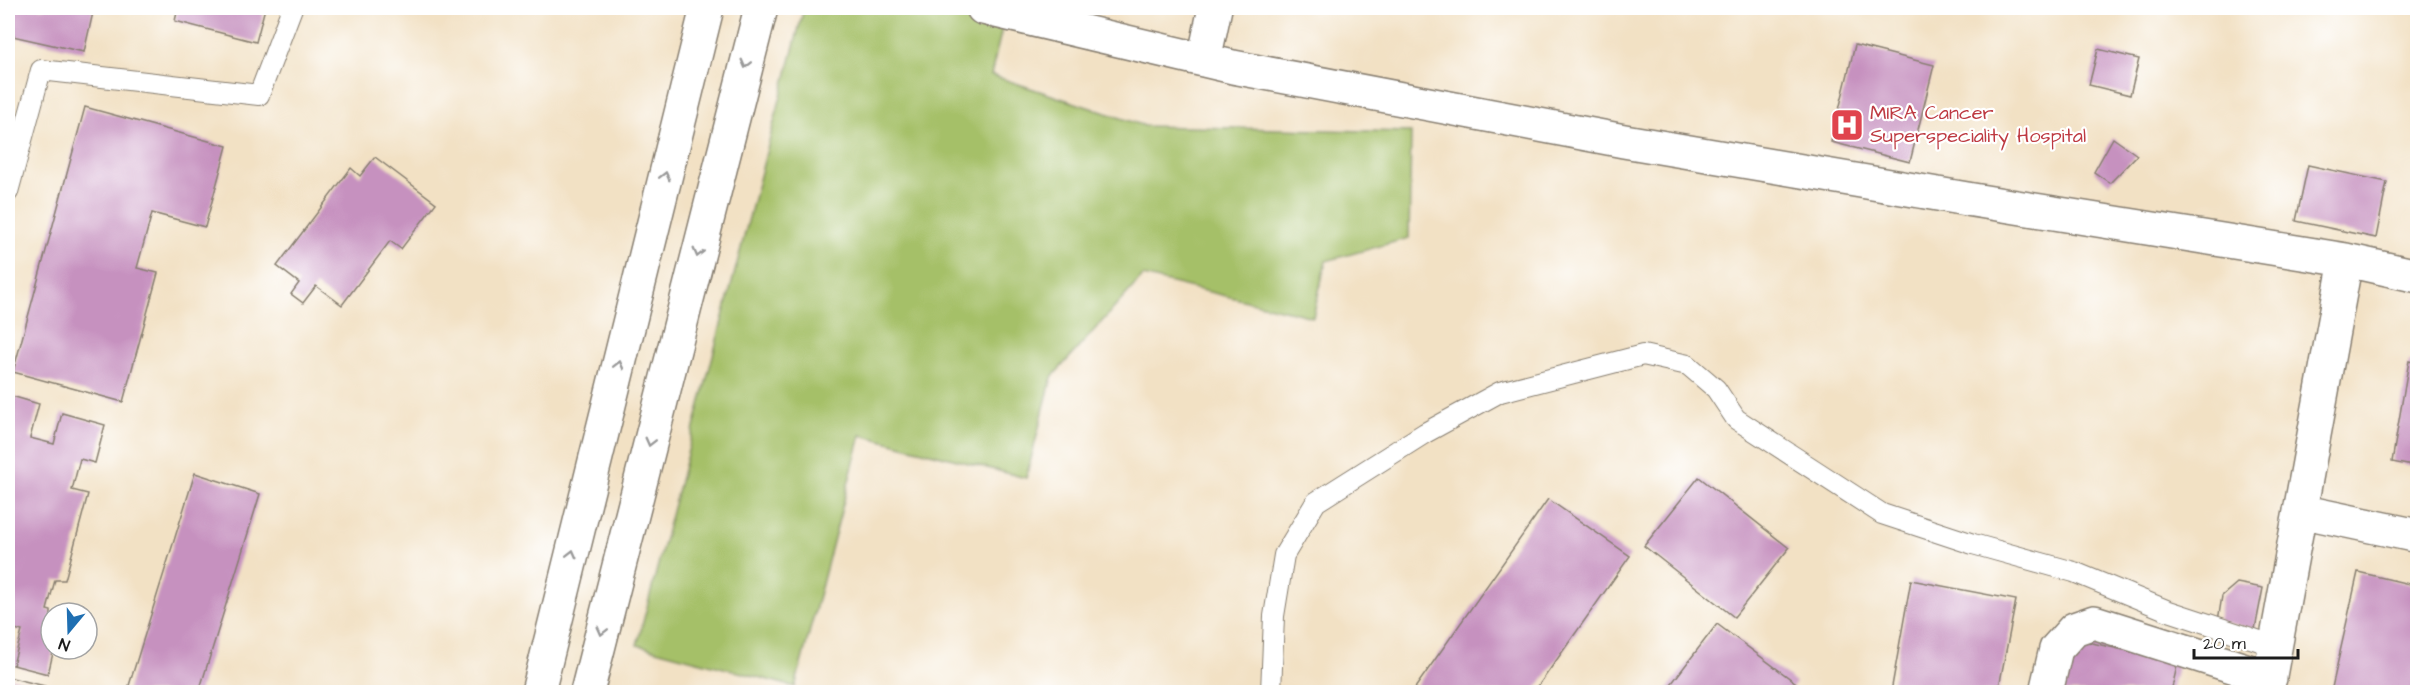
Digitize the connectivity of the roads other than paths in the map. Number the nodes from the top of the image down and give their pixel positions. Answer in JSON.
{"nodes":[{"id":1,"x":292,"y":8,"type":"edge"},
{"id":2,"x":706,"y":8,"type":"edge"},
{"id":3,"x":761,"y":8,"type":"edge"},
{"id":4,"x":983,"y":8,"type":"edge"},
{"id":5,"x":1215,"y":8,"type":"edge"},
{"id":6,"x":1204,"y":60,"type":"junction"},
{"id":7,"x":8,"y":192,"type":"edge"},
{"id":8,"x":2346,"y":260,"type":"junction"},
{"id":9,"x":2418,"y":276,"type":"edge"},
{"id":10,"x":2300,"y":512,"type":"junction"},
{"id":11,"x":2418,"y":536,"type":"edge"},
{"id":12,"x":2276,"y":646,"type":"junction"},
{"id":13,"x":2268,"y":685,"type":"edge"},
{"id":14,"x":538,"y":693,"type":"edge"},
{"id":15,"x":587,"y":693,"type":"edge"},
{"id":16,"x":1271,"y":693,"type":"edge"},
{"id":17,"x":2046,"y":693,"type":"edge"}],
"edges":[{"from":1,"to":7,"type":"lane"},
{"from":14,"to":2,"type":"street","one_way":true},
{"from":3,"to":15,"type":"street","one_way":true},
{"from":4,"to":6,"type":"street"},
{"from":5,"to":6,"type":"street"},
{"from":6,"to":8,"type":"street"},
{"from":8,"to":9,"type":"street"},
{"from":8,"to":10,"type":"street"},
{"from":10,"to":11,"type":"street"},
{"from":10,"to":12,"type":"street"},
{"from":12,"to":13,"type":"street"},
{"from":12,"to":16,"type":"lane"},
{"from":13,"to":17,"type":"street"}]}
